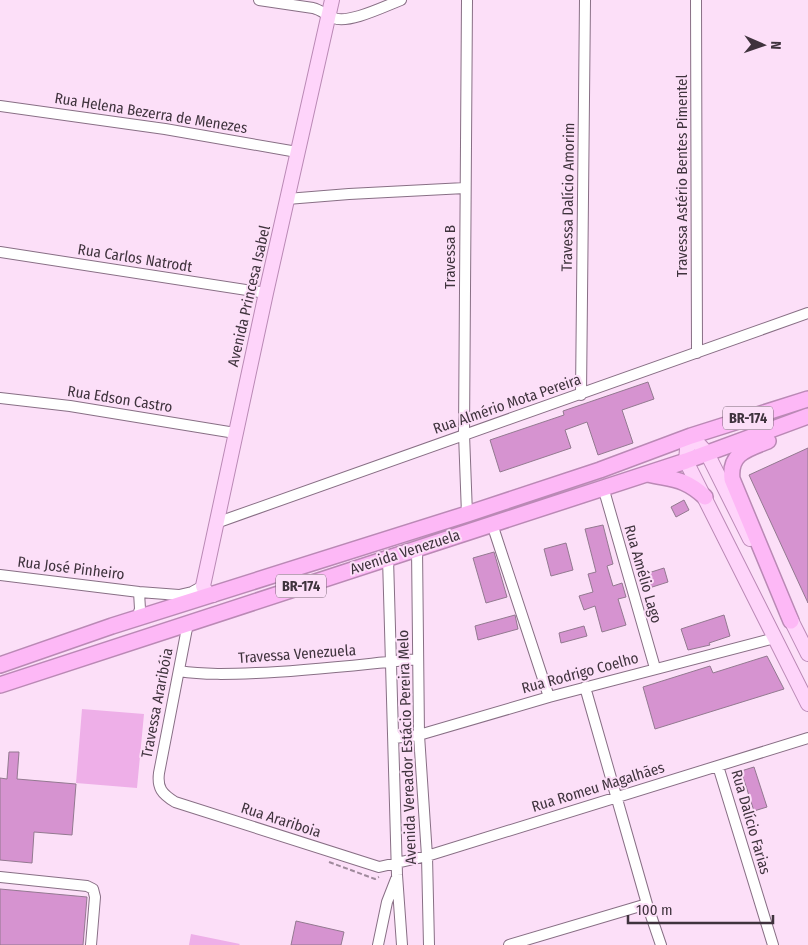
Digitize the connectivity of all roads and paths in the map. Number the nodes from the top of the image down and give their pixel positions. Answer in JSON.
{"nodes":[{"id":1,"x":259,"y":0,"type":"edge"},
{"id":2,"x":332,"y":0,"type":"edge"},
{"id":3,"x":401,"y":0,"type":"edge"},
{"id":4,"x":467,"y":0,"type":"edge"},
{"id":5,"x":585,"y":0,"type":"edge"},
{"id":6,"x":696,"y":0,"type":"edge"},
{"id":7,"x":329,"y":14,"type":"junction"},
{"id":8,"x":0,"y":106,"type":"edge"},
{"id":9,"x":297,"y":152,"type":"junction"},
{"id":10,"x":465,"y":188,"type":"junction"},
{"id":11,"x":287,"y":199,"type":"junction"},
{"id":12,"x":0,"y":252,"type":"edge"},
{"id":13,"x":266,"y":293,"type":"junction"},
{"id":14,"x":808,"y":313,"type":"edge"},
{"id":15,"x":697,"y":352,"type":"junction"},
{"id":16,"x":580,"y":394,"type":"junction"},
{"id":17,"x":0,"y":398,"type":"edge"},
{"id":18,"x":807,"y":399,"type":"edge"},
{"id":19,"x":808,"y":416,"type":"edge"},
{"id":20,"x":808,"y":424,"type":"edge"},
{"id":21,"x":235,"y":433,"type":"junction"},
{"id":22,"x":464,"y":434,"type":"junction"},
{"id":23,"x":689,"y":437,"type":"junction"},
{"id":24,"x":707,"y":453,"type":"junction"},
{"id":25,"x":686,"y":461,"type":"junction"},
{"id":26,"x":646,"y":474,"type":"junction"},
{"id":27,"x":603,"y":487,"type":"junction"},
{"id":28,"x":705,"y":497,"type":"junction"},
{"id":29,"x":467,"y":514,"type":"junction"},
{"id":30,"x":216,"y":523,"type":"junction"},
{"id":31,"x":492,"y":524,"type":"junction"},
{"id":32,"x":416,"y":548,"type":"junction"},
{"id":33,"x":388,"y":558,"type":"junction"},
{"id":34,"x":0,"y":575,"type":"edge"},
{"id":35,"x":274,"y":575,"type":"junction"},
{"id":36,"x":208,"y":591,"type":"junction"},
{"id":37,"x":139,"y":592,"type":"junction"},
{"id":38,"x":274,"y":595,"type":"junction"},
{"id":39,"x":138,"y":618,"type":"junction"},
{"id":40,"x":791,"y":621,"type":"junction"},
{"id":41,"x":188,"y":623,"type":"junction"},
{"id":42,"x":776,"y":638,"type":"junction"},
{"id":43,"x":69,"y":641,"type":"junction"},
{"id":44,"x":807,"y":649,"type":"edge"},
{"id":45,"x":418,"y":659,"type":"junction"},
{"id":46,"x":73,"y":661,"type":"junction"},
{"id":47,"x":391,"y":662,"type":"junction"},
{"id":48,"x":0,"y":665,"type":"edge"},
{"id":49,"x":654,"y":668,"type":"junction"},
{"id":50,"x":179,"y":671,"type":"junction"},
{"id":51,"x":0,"y":685,"type":"edge"},
{"id":52,"x":585,"y":687,"type":"junction"},
{"id":53,"x":549,"y":697,"type":"junction"},
{"id":54,"x":808,"y":704,"type":"edge"},
{"id":55,"x":419,"y":735,"type":"junction"},
{"id":56,"x":394,"y":738,"type":"junction"},
{"id":57,"x":808,"y":738,"type":"edge"},
{"id":58,"x":718,"y":766,"type":"junction"},
{"id":59,"x":160,"y":789,"type":"joint"},
{"id":60,"x":616,"y":796,"type":"junction"},
{"id":61,"x":426,"y":856,"type":"junction"},
{"id":62,"x":330,"y":863,"type":"dead end"},
{"id":63,"x":397,"y":870,"type":"junction"},
{"id":64,"x":0,"y":877,"type":"edge"},
{"id":65,"x":647,"y":904,"type":"junction"},
{"id":66,"x":91,"y":945,"type":"edge"},
{"id":67,"x":378,"y":945,"type":"edge"},
{"id":68,"x":402,"y":945,"type":"edge"},
{"id":69,"x":429,"y":945,"type":"edge"},
{"id":70,"x":509,"y":945,"type":"edge"},
{"id":71,"x":661,"y":945,"type":"edge"},
{"id":72,"x":772,"y":945,"type":"edge"}],
"edges":[{"from":1,"to":7,"type":"street"},
{"from":2,"to":7,"type":"main road","name":"Avenida Princesa Isabel"},
{"from":3,"to":7,"type":"street"},
{"from":4,"to":10,"type":"street","name":"Travessa B"},
{"from":5,"to":16,"type":"street","name":"Travessa Dalício Amorim"},
{"from":6,"to":15,"type":"street","name":"Travessa Astério Bentes Pimentel"},
{"from":7,"to":9,"type":"main road","name":"Avenida Princesa Isabel"},
{"from":8,"to":9,"type":"street","name":"Rua Helena Bezerra de Menezes"},
{"from":9,"to":11,"type":"main road","name":"Avenida Princesa Isabel"},
{"from":10,"to":11,"type":"street"},
{"from":10,"to":22,"type":"street","name":"Travessa B"},
{"from":11,"to":13,"type":"main road","name":"Avenida Princesa Isabel"},
{"from":12,"to":13,"type":"street","name":"Rua Carlos Natrodt"},
{"from":13,"to":21,"type":"main road","name":"Avenida Princesa Isabel"},
{"from":14,"to":15,"type":"street","name":"Rua Almério Mota Pereira"},
{"from":15,"to":16,"type":"street","name":"Rua Almério Mota Pereira"},
{"from":16,"to":22,"type":"street","name":"Rua Almério Mota Pereira"},
{"from":17,"to":21,"type":"street","name":"Rua Edson Castro"},
{"from":18,"to":23,"type":"highway","name":"Avenida Venezuela","number":"BR-174"},
{"from":19,"to":24,"type":"highway","name":"Avenida Venezuela","number":"BR-174"},
{"from":20,"to":40,"type":"highway"},
{"from":21,"to":30,"type":"main road","name":"Avenida Princesa Isabel"},
{"from":22,"to":29,"type":"street","name":"Travessa B"},
{"from":22,"to":30,"type":"street","name":"Rua Almério Mota Pereira"},
{"from":23,"to":24,"type":"main road"},
{"from":23,"to":25,"type":"main road"},
{"from":23,"to":29,"type":"highway","name":"Avenida Venezuela","number":"BR-174"},
{"from":24,"to":25,"type":"highway","name":"Avenida Venezuela","number":"BR-174"},
{"from":24,"to":40,"type":"main road"},
{"from":25,"to":26,"type":"highway","name":"Avenida Venezuela","number":"BR-174"},
{"from":25,"to":28,"type":"main road"},
{"from":26,"to":27,"type":"highway","name":"Avenida Venezuela","number":"BR-174"},
{"from":26,"to":28,"type":"highway"},
{"from":27,"to":31,"type":"highway","name":"Avenida Venezuela","number":"BR-174"},
{"from":27,"to":49,"type":"street","name":"Rua Amélio Lago"},
{"from":28,"to":42,"type":"main road"},
{"from":29,"to":35,"type":"highway","name":"Avenida Venezuela","number":"BR-174"},
{"from":30,"to":36,"type":"main road","name":"Avenida Princesa Isabel"},
{"from":31,"to":32,"type":"highway","name":"Avenida Venezuela","number":"BR-174"},
{"from":31,"to":53,"type":"street"},
{"from":32,"to":33,"type":"highway","name":"Avenida Venezuela","number":"BR-174"},
{"from":32,"to":45,"type":"street","name":"Avenida Vereador Estácio Pereira Melo"},
{"from":33,"to":38,"type":"highway","name":"Avenida Venezuela","number":"BR-174"},
{"from":33,"to":47,"type":"street","name":"Avenida Vereador Estácio Pereira Melo"},
{"from":34,"to":37,"type":"street","name":"Rua José Pinheiro"},
{"from":35,"to":36,"type":"highway","name":"Avenida Venezuela","number":"BR-174"},
{"from":35,"to":38,"type":"highway"},
{"from":36,"to":37,"type":"street","name":"Rua José Pinheiro"},
{"from":36,"to":39,"type":"highway","name":"Avenida Venezuela","number":"BR-174"},
{"from":37,"to":39,"type":"street","name":"Rua José Pinheiro"},
{"from":38,"to":41,"type":"highway","name":"Avenida Venezuela","number":"BR-174"},
{"from":39,"to":43,"type":"highway","name":"Avenida Venezuela","number":"BR-174"},
{"from":40,"to":44,"type":"main road"},
{"from":41,"to":46,"type":"highway","name":"Avenida Venezuela","number":"BR-174"},
{"from":41,"to":50,"type":"street","name":"Travessa Araribóia"},
{"from":42,"to":49,"type":"street","name":"Rua Rodrigo Coelho"},
{"from":42,"to":54,"type":"main road"},
{"from":43,"to":46,"type":"highway"},
{"from":43,"to":48,"type":"highway","name":"Avenida Venezuela","number":"BR-174"},
{"from":45,"to":47,"type":"street","name":"Travessa Venezuela"},
{"from":45,"to":55,"type":"street","name":"Avenida Vereador Estácio Pereira Melo"},
{"from":46,"to":51,"type":"highway","name":"Avenida Venezuela","number":"BR-174"},
{"from":47,"to":50,"type":"street","name":"Travessa Venezuela"},
{"from":47,"to":56,"type":"street","name":"Avenida Vereador Estácio Pereira Melo"},
{"from":49,"to":52,"type":"street","name":"Rua Rodrigo Coelho"},
{"from":50,"to":59,"type":"street","name":"Travessa Araribóia"},
{"from":52,"to":53,"type":"street","name":"Rua Rodrigo Coelho"},
{"from":52,"to":60,"type":"street"},
{"from":53,"to":55,"type":"street","name":"Rua Rodrigo Coelho"},
{"from":55,"to":56,"type":"street","name":"Rua Rodrigo Coelho"},
{"from":55,"to":61,"type":"street","name":"Avenida Vereador Estácio Pereira Melo"},
{"from":56,"to":63,"type":"street","name":"Avenida Vereador Estácio Pereira Melo"},
{"from":57,"to":58,"type":"street","name":"Rua Romeu Magalhães"},
{"from":58,"to":60,"type":"street","name":"Rua Romeu Magalhães"},
{"from":58,"to":72,"type":"street","name":"Rua Dalício Farias"},
{"from":59,"to":63,"type":"street","name":"Rua Arariboia"},
{"from":60,"to":61,"type":"street","name":"Rua Romeu Magalhães"},
{"from":60,"to":65,"type":"street"},
{"from":61,"to":63,"type":"street","name":"Rua Romeu Magalhães"},
{"from":61,"to":69,"type":"street","name":"Avenida Vereador Estácio Pereira Melo"},
{"from":62,"to":63,"type":"path"},
{"from":63,"to":67,"type":"street"},
{"from":63,"to":68,"type":"street","name":"Avenida Vereador Estácio Pereira Melo"},
{"from":64,"to":66,"type":"street"},
{"from":65,"to":70,"type":"street"},
{"from":65,"to":71,"type":"street"}]}
